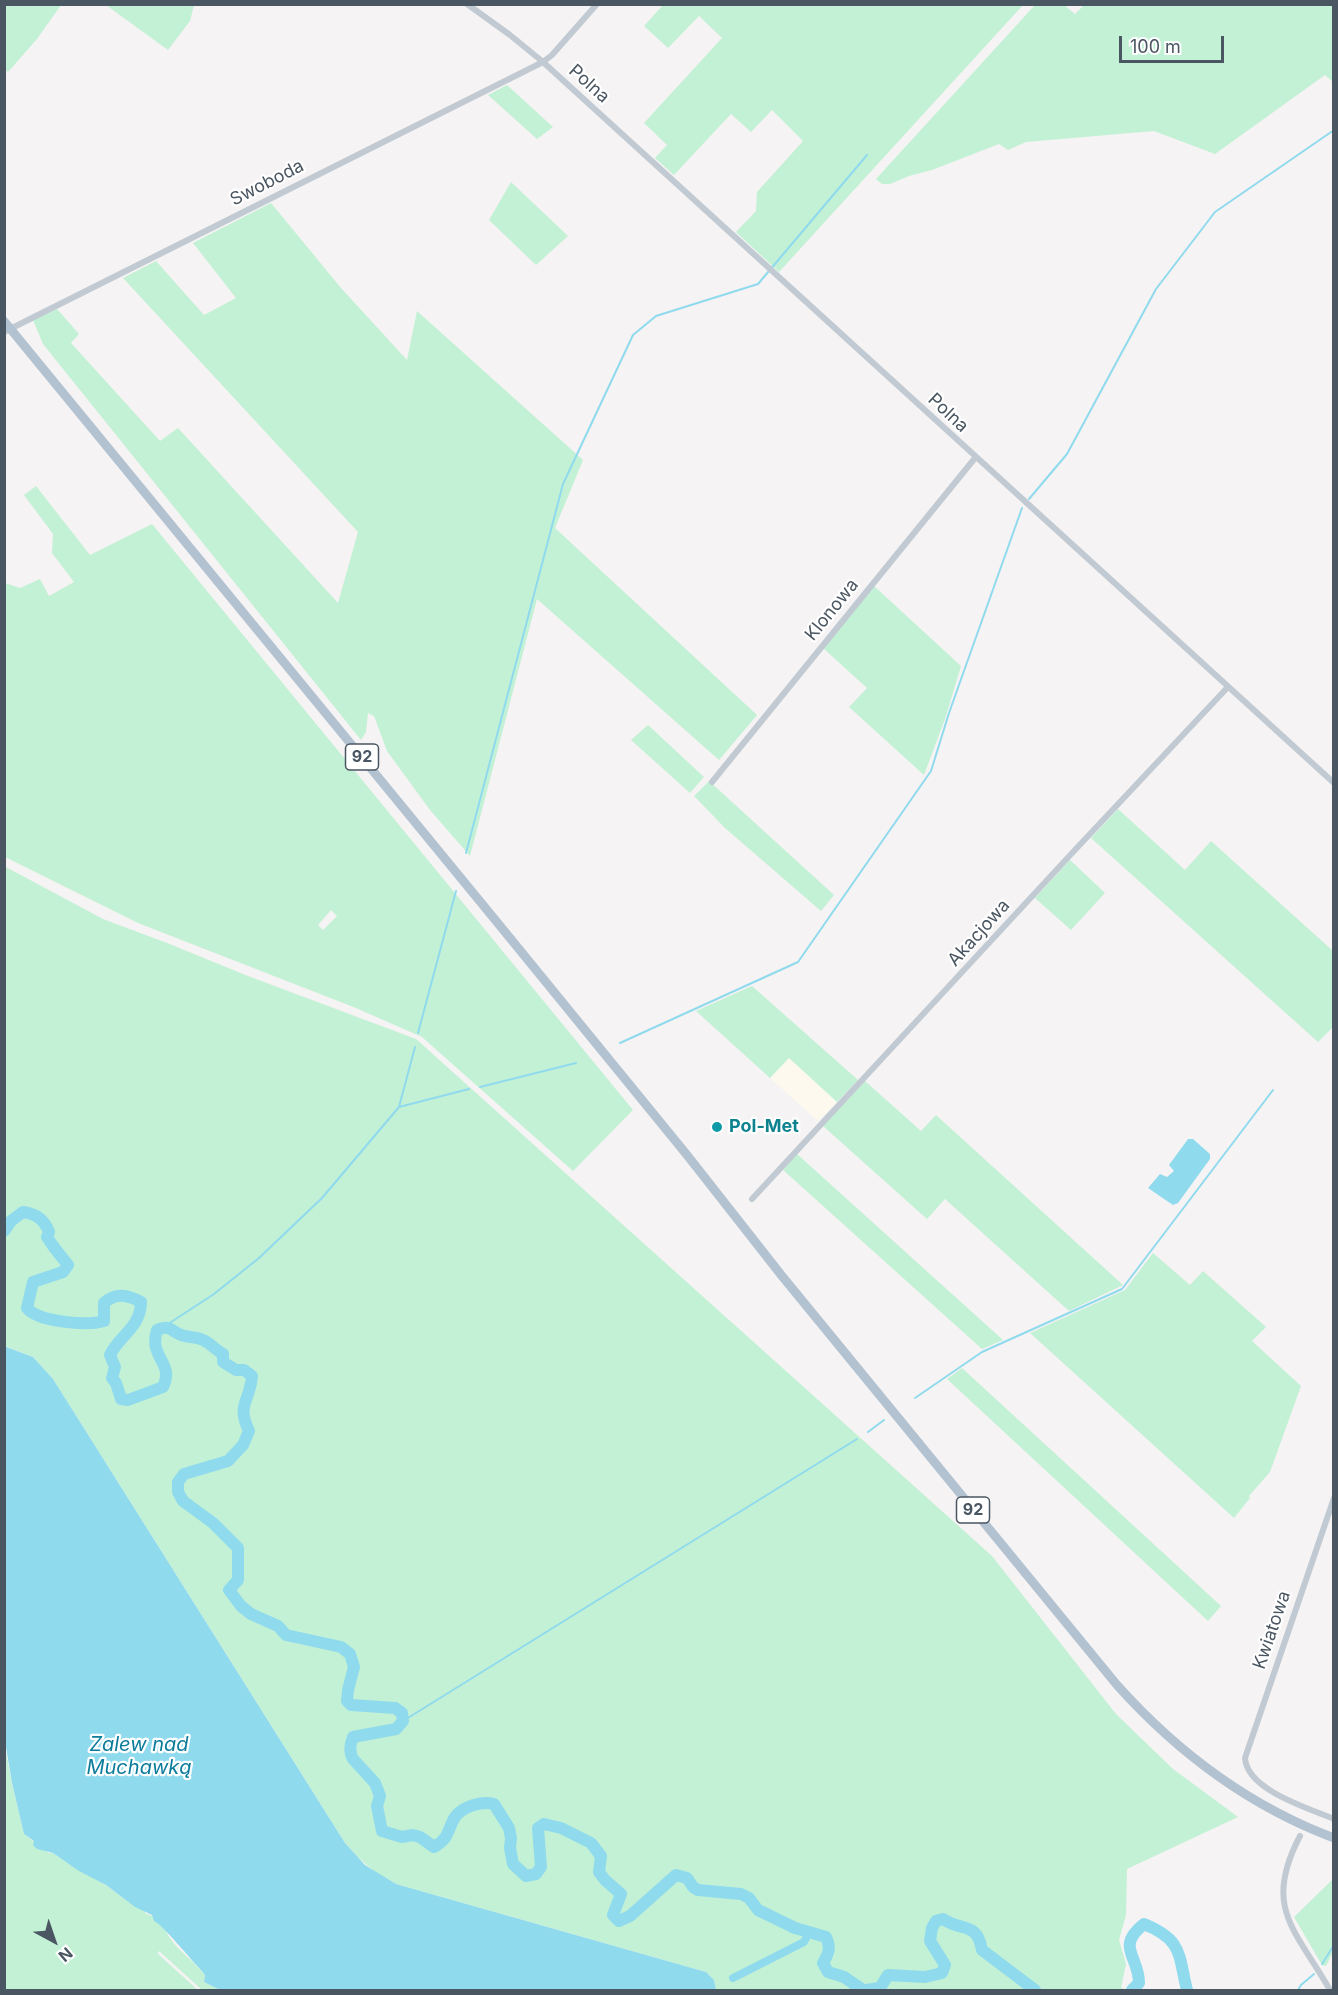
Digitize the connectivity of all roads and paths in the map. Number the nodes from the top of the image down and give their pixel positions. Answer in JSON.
{"nodes":[{"id":1,"x":467,"y":4,"type":"edge"},
{"id":2,"x":597,"y":4,"type":"edge"},
{"id":3,"x":543,"y":62,"type":"junction"},
{"id":4,"x":4,"y":321,"type":"edge"},
{"id":5,"x":8,"y":331,"type":"edge"},
{"id":6,"x":975,"y":458,"type":"junction"},
{"id":7,"x":1227,"y":688,"type":"junction"},
{"id":8,"x":711,"y":782,"type":"dead end"},
{"id":9,"x":1334,"y":783,"type":"edge"},
{"id":10,"x":752,"y":1199,"type":"dead end"},
{"id":11,"x":1334,"y":1498,"type":"edge"},
{"id":12,"x":1334,"y":1819,"type":"edge"},
{"id":13,"x":1300,"y":1836,"type":"dead end"},
{"id":14,"x":1334,"y":1838,"type":"edge"},
{"id":15,"x":1330,"y":1990,"type":"edge"}],
"edges":[{"from":1,"to":3,"type":"street","name":"Polna"},
{"from":2,"to":3,"type":"street"},
{"from":3,"to":5,"type":"street","name":"Swoboda"},
{"from":3,"to":6,"type":"street","name":"Polna"},
{"from":4,"to":5,"type":"main road","number":"92"},
{"from":5,"to":14,"type":"main road","number":"92"},
{"from":6,"to":7,"type":"street","name":"Polna"},
{"from":6,"to":8,"type":"street","name":"Klonowa"},
{"from":7,"to":9,"type":"street","name":"Polna"},
{"from":7,"to":10,"type":"street","name":"Akacjowa"},
{"from":11,"to":12,"type":"street","name":"Kwiatowa"},
{"from":13,"to":15,"type":"street"}]}
